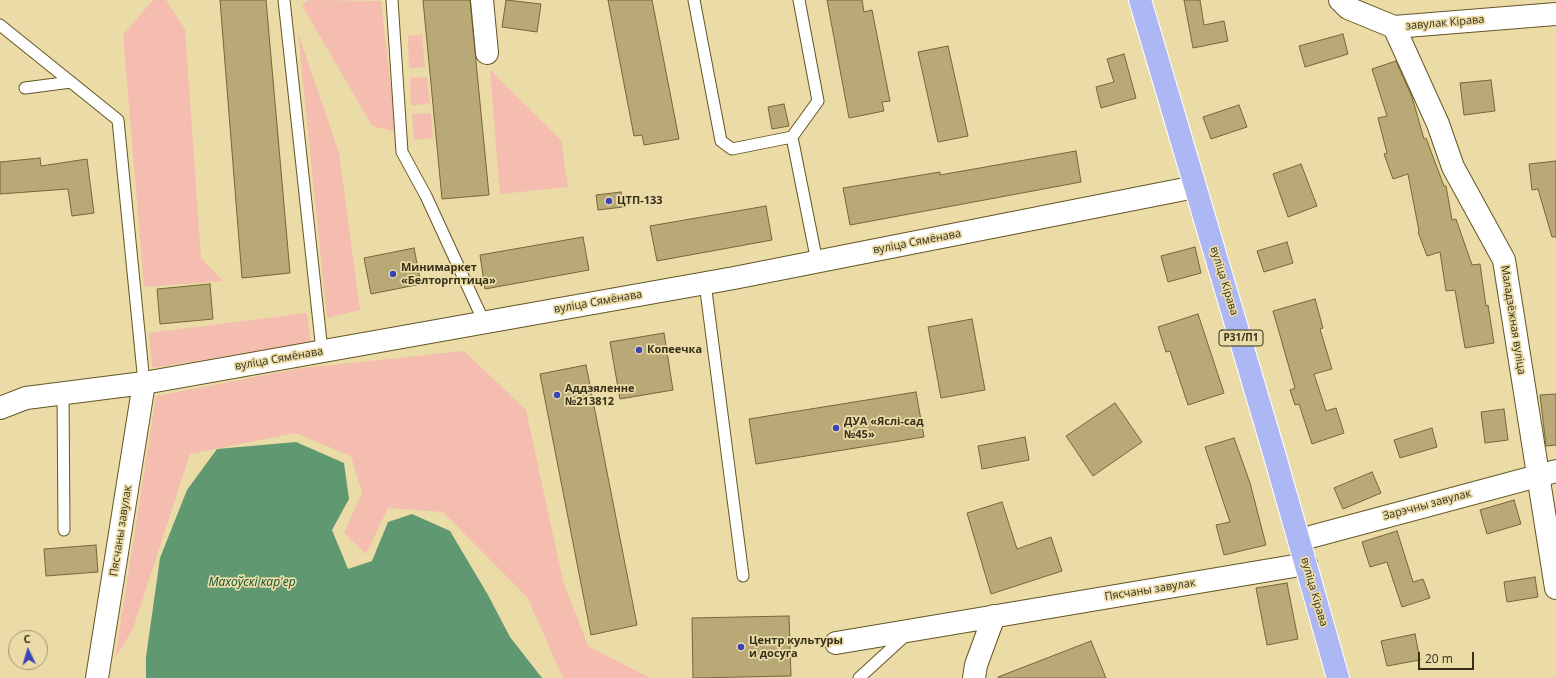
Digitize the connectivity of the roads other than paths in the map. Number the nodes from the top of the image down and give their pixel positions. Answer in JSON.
{"nodes":[{"id":1,"x":284,"y":0,"type":"edge"},
{"id":2,"x":392,"y":0,"type":"edge"},
{"id":3,"x":482,"y":0,"type":"edge"},
{"id":4,"x":694,"y":0,"type":"edge"},
{"id":5,"x":799,"y":0,"type":"edge"},
{"id":6,"x":1140,"y":0,"type":"edge"},
{"id":7,"x":1340,"y":0,"type":"edge"},
{"id":8,"x":1556,"y":14,"type":"edge"},
{"id":9,"x":0,"y":25,"type":"edge"},
{"id":10,"x":1394,"y":27,"type":"junction"},
{"id":11,"x":487,"y":53,"type":"dead end"},
{"id":12,"x":70,"y":82,"type":"junction"},
{"id":13,"x":25,"y":88,"type":"dead end"},
{"id":14,"x":792,"y":137,"type":"junction"},
{"id":15,"x":1195,"y":187,"type":"junction"},
{"id":16,"x":817,"y":262,"type":"junction"},
{"id":17,"x":705,"y":283,"type":"junction"},
{"id":18,"x":484,"y":322,"type":"junction"},
{"id":19,"x":322,"y":351,"type":"junction"},
{"id":20,"x":144,"y":383,"type":"junction"},
{"id":21,"x":64,"y":393,"type":"junction"},
{"id":22,"x":0,"y":408,"type":"edge"},
{"id":23,"x":1547,"y":474,"type":"edge"},
{"id":24,"x":64,"y":530,"type":"dead end"},
{"id":25,"x":1299,"y":540,"type":"junction"},
{"id":26,"x":1306,"y":564,"type":"junction"},
{"id":27,"x":743,"y":576,"type":"dead end"},
{"id":28,"x":1556,"y":588,"type":"edge"},
{"id":29,"x":994,"y":616,"type":"junction"},
{"id":30,"x":911,"y":630,"type":"junction"},
{"id":31,"x":836,"y":643,"type":"dead end"},
{"id":32,"x":97,"y":678,"type":"edge"},
{"id":33,"x":859,"y":678,"type":"edge"},
{"id":34,"x":974,"y":678,"type":"edge"},
{"id":35,"x":1338,"y":678,"type":"edge"}],
"edges":[{"from":1,"to":19,"type":"lane"},
{"from":2,"to":18,"type":"lane"},
{"from":3,"to":11,"type":"street"},
{"from":4,"to":14,"type":"lane"},
{"from":5,"to":14,"type":"lane"},
{"from":6,"to":15,"type":"main road","name":"вуліца Кірава","number":"Р31/П1"},
{"from":7,"to":10,"type":"street","name":"завулак Кірава"},
{"from":8,"to":10,"type":"street","name":"завулак Кірава"},
{"from":9,"to":12,"type":"lane"},
{"from":10,"to":23,"type":"street","name":"Маладзёжная вуліца"},
{"from":12,"to":13,"type":"lane"},
{"from":12,"to":20,"type":"lane"},
{"from":14,"to":16,"type":"lane"},
{"from":15,"to":16,"type":"street","name":"вуліца Сямёнава"},
{"from":15,"to":25,"type":"main road","name":"вуліца Кірава","number":"Р31/П1"},
{"from":16,"to":17,"type":"street","name":"вуліца Сямёнава"},
{"from":17,"to":18,"type":"street","name":"вуліца Сямёнава"},
{"from":17,"to":27,"type":"lane"},
{"from":18,"to":19,"type":"street","name":"вуліца Сямёнава"},
{"from":19,"to":20,"type":"street","name":"вуліца Сямёнава"},
{"from":20,"to":21,"type":"street","name":"вуліца Сямёнава"},
{"from":20,"to":32,"type":"street","name":"Пясчаны завулак"},
{"from":21,"to":22,"type":"street","name":"вуліца Сямёнава"},
{"from":21,"to":24,"type":"lane"},
{"from":23,"to":25,"type":"street","name":"Зарэчны завулак"},
{"from":23,"to":28,"type":"street","name":"Маладзёжная вуліца"},
{"from":25,"to":26,"type":"main road","name":"вуліца Кірава","number":"Р31/П1"},
{"from":26,"to":29,"type":"street","name":"Пясчаны завулак"},
{"from":26,"to":35,"type":"main road","name":"вуліца Кірава","number":"Р31/П1"},
{"from":29,"to":30,"type":"street","name":"Пясчаны завулак"},
{"from":29,"to":34,"type":"street"},
{"from":30,"to":31,"type":"street","name":"Пясчаны завулак"},
{"from":30,"to":33,"type":"lane"}]}
